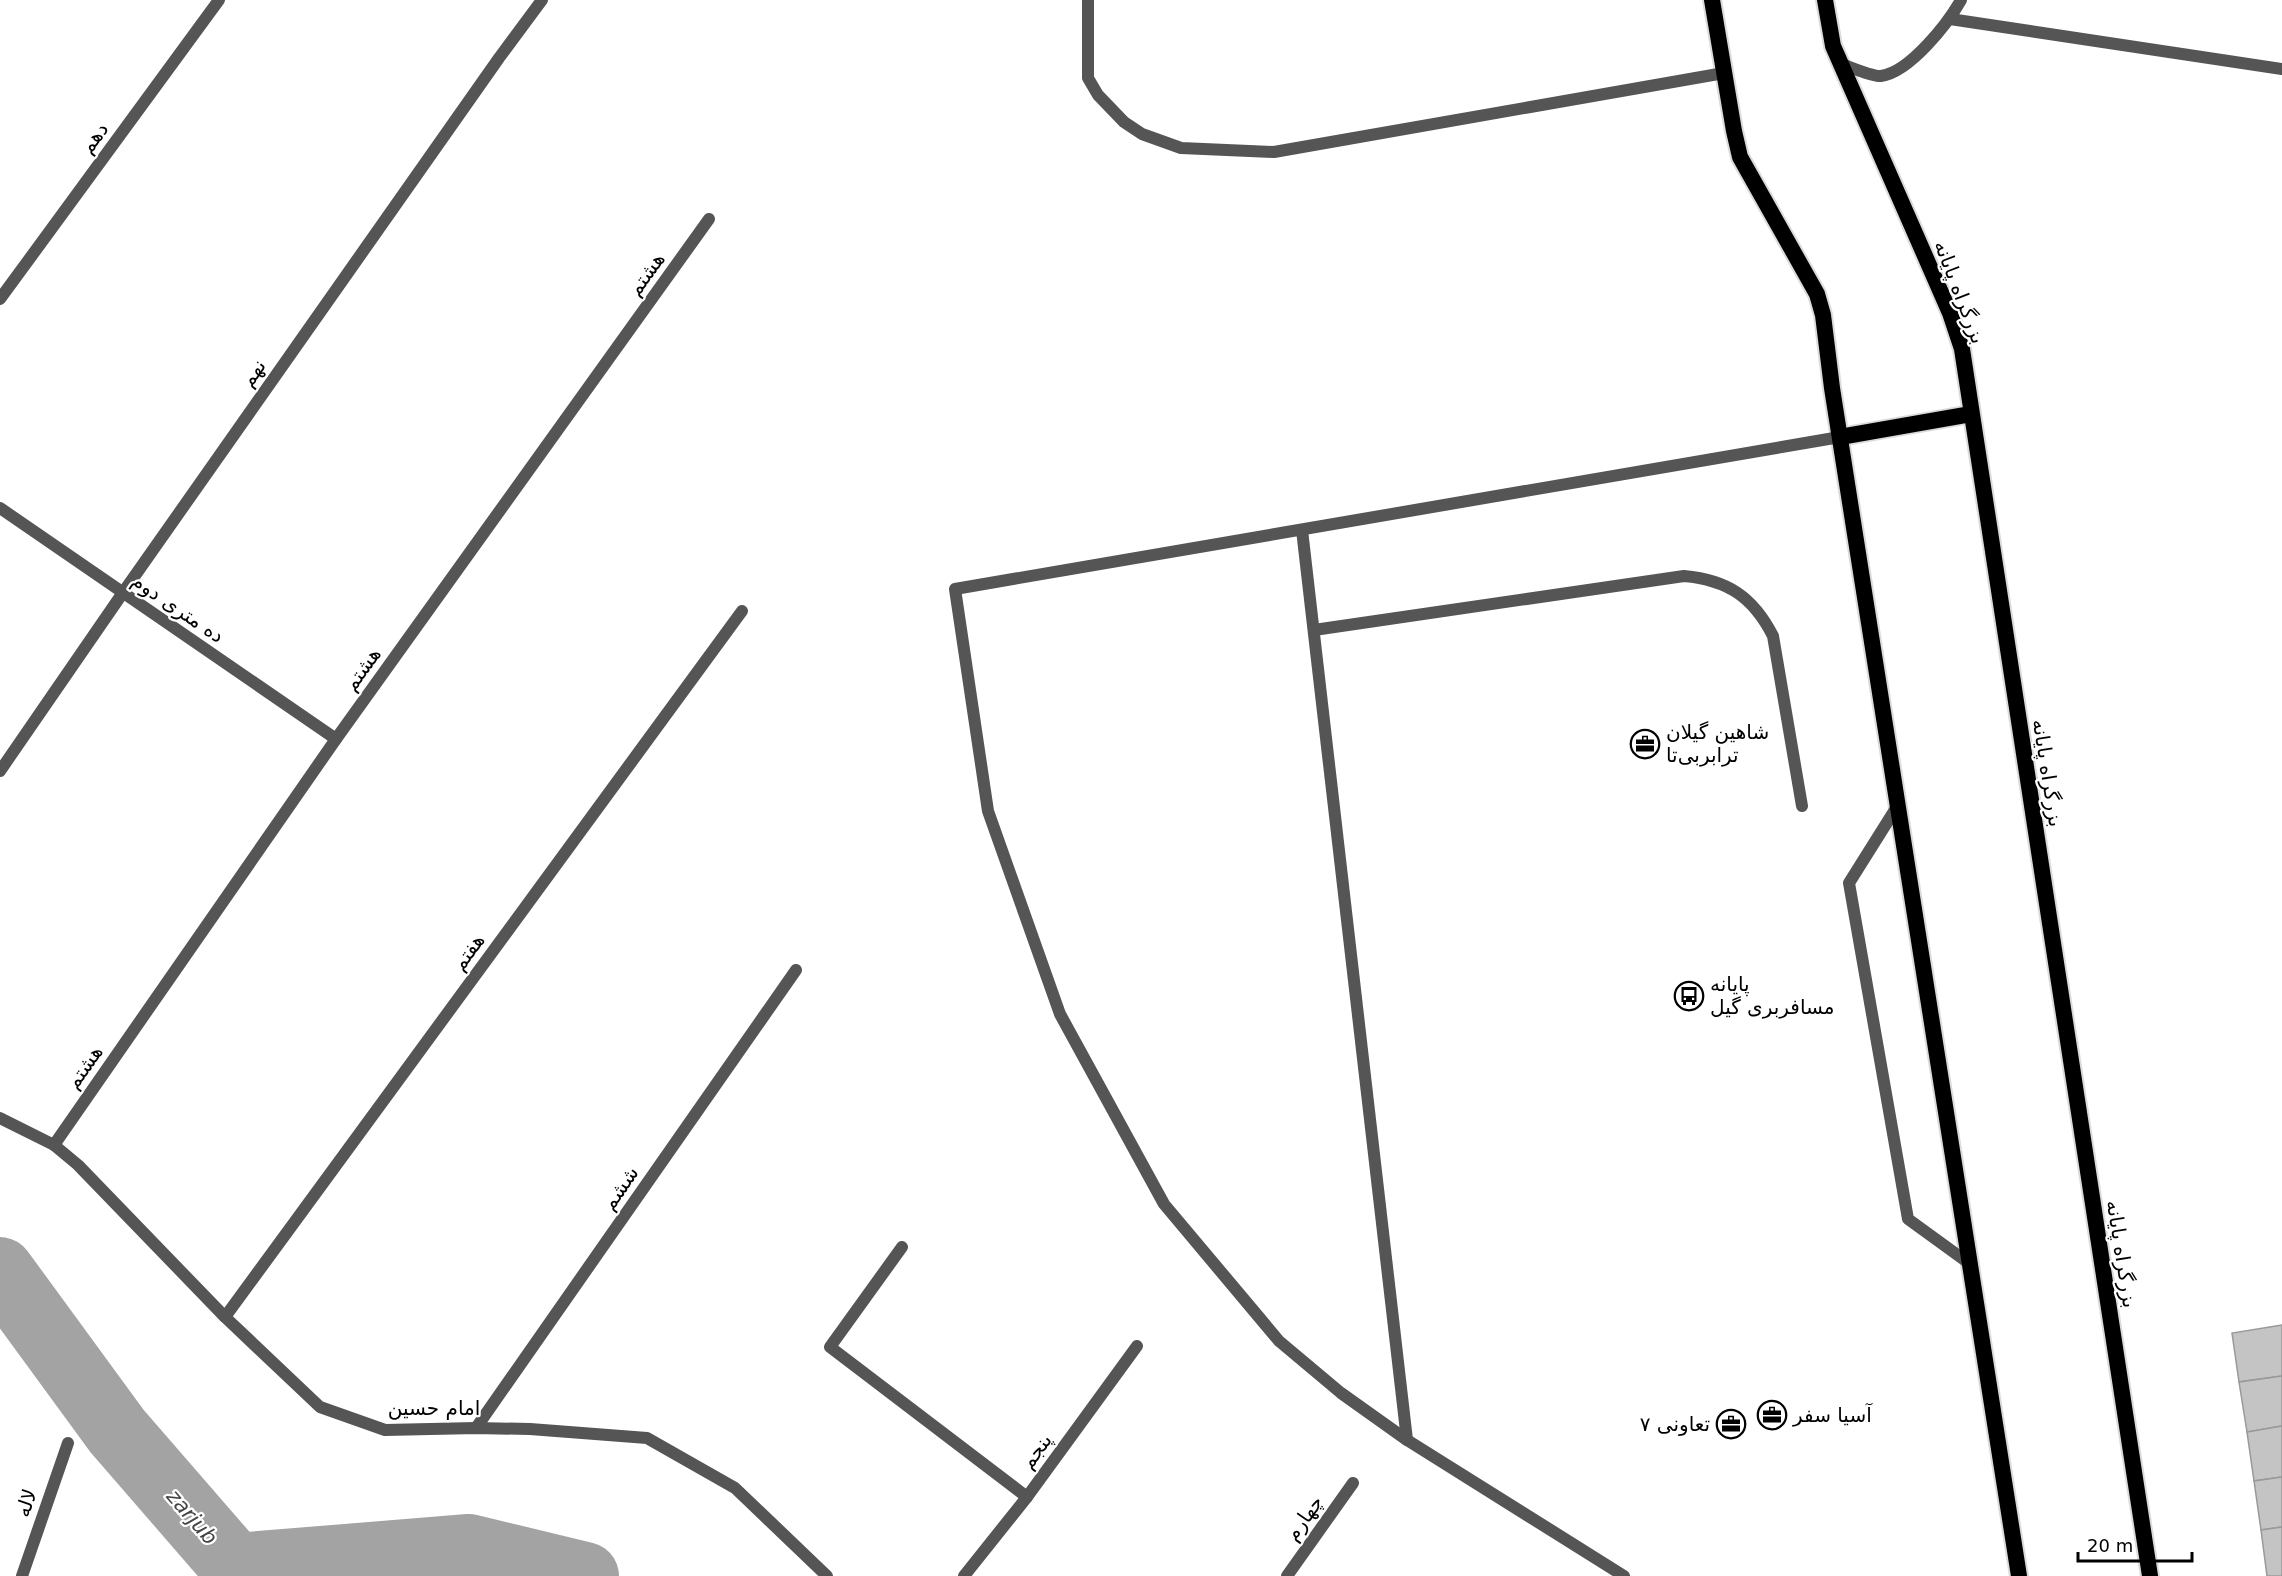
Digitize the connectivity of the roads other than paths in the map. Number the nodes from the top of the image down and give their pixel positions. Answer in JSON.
{"nodes":[{"id":1,"x":219,"y":0,"type":"edge"},
{"id":2,"x":542,"y":0,"type":"edge"},
{"id":3,"x":1088,"y":0,"type":"edge"},
{"id":4,"x":1712,"y":0,"type":"edge"},
{"id":5,"x":1825,"y":0,"type":"edge"},
{"id":6,"x":1961,"y":0,"type":"edge"},
{"id":7,"x":1950,"y":19,"type":"junction"},
{"id":8,"x":1841,"y":64,"type":"junction"},
{"id":9,"x":2282,"y":69,"type":"edge"},
{"id":10,"x":1724,"y":73,"type":"junction"},
{"id":11,"x":709,"y":219,"type":"dead end"},
{"id":12,"x":0,"y":299,"type":"edge"},
{"id":13,"x":1971,"y":414,"type":"junction"},
{"id":14,"x":1840,"y":437,"type":"junction"},
{"id":15,"x":0,"y":508,"type":"edge"},
{"id":16,"x":1302,"y":530,"type":"junction"},
{"id":17,"x":122,"y":594,"type":"junction"},
{"id":18,"x":742,"y":611,"type":"dead end"},
{"id":19,"x":1314,"y":630,"type":"junction"},
{"id":20,"x":336,"y":739,"type":"junction"},
{"id":21,"x":0,"y":771,"type":"edge"},
{"id":22,"x":1898,"y":805,"type":"junction"},
{"id":23,"x":1802,"y":806,"type":"dead end"},
{"id":24,"x":796,"y":970,"type":"dead end"},
{"id":25,"x":0,"y":1118,"type":"edge"},
{"id":26,"x":54,"y":1145,"type":"junction"},
{"id":27,"x":902,"y":1247,"type":"dead end"},
{"id":28,"x":1970,"y":1264,"type":"junction"},
{"id":29,"x":225,"y":1317,"type":"junction"},
{"id":30,"x":1137,"y":1346,"type":"dead end"},
{"id":31,"x":476,"y":1428,"type":"junction"},
{"id":32,"x":1407,"y":1440,"type":"junction"},
{"id":33,"x":68,"y":1443,"type":"dead end"},
{"id":34,"x":1353,"y":1483,"type":"dead end"},
{"id":35,"x":1027,"y":1497,"type":"junction"},
{"id":36,"x":22,"y":1576,"type":"edge"},
{"id":37,"x":827,"y":1576,"type":"edge"},
{"id":38,"x":964,"y":1576,"type":"edge"},
{"id":39,"x":1287,"y":1576,"type":"edge"},
{"id":40,"x":1624,"y":1576,"type":"edge"},
{"id":41,"x":2019,"y":1576,"type":"edge"},
{"id":42,"x":2150,"y":1576,"type":"edge"}],
"edges":[{"from":1,"to":12,"type":"street","name":"دهم"},
{"from":2,"to":17,"type":"street","name":"نهم"},
{"from":3,"to":10,"type":"street"},
{"from":4,"to":10,"type":"highway"},
{"from":5,"to":8,"type":"highway","name":"بزرگراه پایانه"},
{"from":6,"to":7,"type":"street"},
{"from":7,"to":8,"type":"street"},
{"from":7,"to":9,"type":"street"},
{"from":8,"to":13,"type":"highway","name":"بزرگراه پایانه"},
{"from":10,"to":14,"type":"highway"},
{"from":11,"to":20,"type":"street","name":"هشتم"},
{"from":13,"to":14,"type":"highway"},
{"from":13,"to":42,"type":"highway","name":"بزرگراه پایانه"},
{"from":14,"to":16,"type":"street"},
{"from":14,"to":22,"type":"highway"},
{"from":15,"to":17,"type":"street","name":"ده متری دوم"},
{"from":16,"to":19,"type":"street"},
{"from":16,"to":32,"type":"street"},
{"from":17,"to":20,"type":"street","name":"ده متری دوم"},
{"from":17,"to":21,"type":"street","name":"نهم"},
{"from":18,"to":29,"type":"street","name":"هفتم"},
{"from":19,"to":23,"type":"street"},
{"from":19,"to":32,"type":"street"},
{"from":20,"to":26,"type":"street","name":"هشتم"},
{"from":22,"to":28,"type":"highway"},
{"from":22,"to":28,"type":"street"},
{"from":24,"to":31,"type":"street","name":"ششم"},
{"from":25,"to":26,"type":"street","name":"امام حسین"},
{"from":26,"to":29,"type":"street","name":"امام حسین"},
{"from":27,"to":35,"type":"street"},
{"from":28,"to":41,"type":"highway"},
{"from":29,"to":31,"type":"street","name":"امام حسین"},
{"from":30,"to":35,"type":"street","name":"پنجم"},
{"from":31,"to":37,"type":"street","name":"امام حسین"},
{"from":32,"to":40,"type":"street"},
{"from":33,"to":36,"type":"street","name":"لاله"},
{"from":34,"to":39,"type":"street","name":"چهارم"},
{"from":35,"to":38,"type":"street","name":"پنجم"}]}
